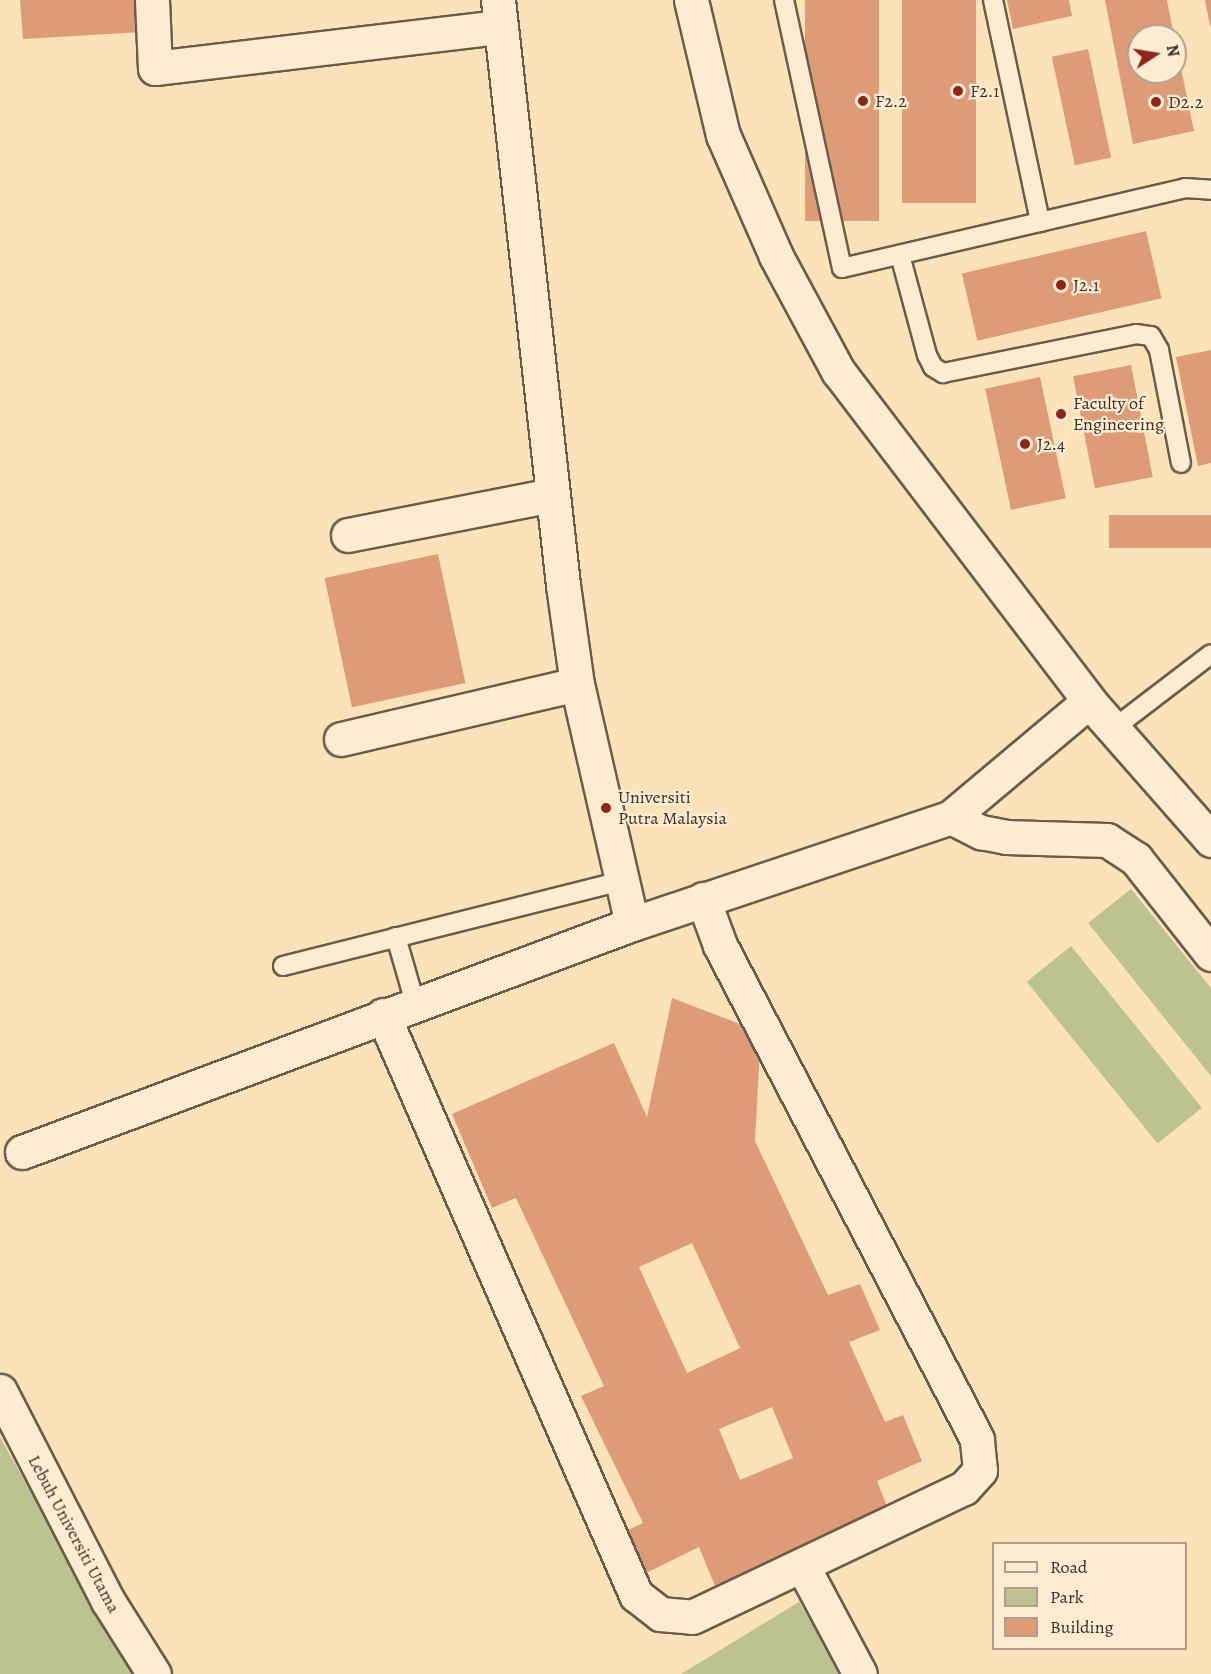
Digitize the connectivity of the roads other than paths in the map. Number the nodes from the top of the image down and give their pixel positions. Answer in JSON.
{"nodes":[{"id":1,"x":152,"y":0,"type":"edge"},
{"id":2,"x":691,"y":0,"type":"edge"},
{"id":3,"x":784,"y":0,"type":"edge"},
{"id":4,"x":993,"y":0,"type":"edge"},
{"id":5,"x":499,"y":14,"type":"edge"},
{"id":6,"x":1211,"y":190,"type":"edge"},
{"id":7,"x":1040,"y":222,"type":"junction"},
{"id":8,"x":900,"y":255,"type":"junction"},
{"id":9,"x":1181,"y":463,"type":"dead end"},
{"id":10,"x":551,"y":495,"type":"junction"},
{"id":11,"x":348,"y":535,"type":"dead end"},
{"id":12,"x":1211,"y":654,"type":"edge"},
{"id":13,"x":578,"y":684,"type":"junction"},
{"id":14,"x":1089,"y":701,"type":"junction"},
{"id":15,"x":1113,"y":729,"type":"junction"},
{"id":16,"x":341,"y":738,"type":"dead end"},
{"id":17,"x":951,"y":817,"type":"junction"},
{"id":18,"x":1211,"y":840,"type":"edge"},
{"id":19,"x":622,"y":881,"type":"junction"},
{"id":20,"x":703,"y":899,"type":"junction"},
{"id":21,"x":632,"y":924,"type":"junction"},
{"id":22,"x":396,"y":937,"type":"junction"},
{"id":23,"x":1211,"y":954,"type":"edge"},
{"id":24,"x":283,"y":966,"type":"dead end"},
{"id":25,"x":415,"y":1003,"type":"junction"},
{"id":26,"x":383,"y":1015,"type":"junction"},
{"id":27,"x":22,"y":1152,"type":"dead end"},
{"id":28,"x":0,"y":1391,"type":"edge"},
{"id":29,"x":802,"y":1565,"type":"junction"},
{"id":30,"x":154,"y":1674,"type":"edge"},
{"id":31,"x":860,"y":1674,"type":"edge"}],
"edges":[{"from":1,"to":5,"type":"street"},
{"from":2,"to":14,"type":"street"},
{"from":3,"to":8,"type":"lane"},
{"from":4,"to":7,"type":"lane"},
{"from":5,"to":10,"type":"street"},
{"from":6,"to":7,"type":"lane"},
{"from":7,"to":8,"type":"lane"},
{"from":8,"to":9,"type":"lane"},
{"from":10,"to":11,"type":"street"},
{"from":10,"to":13,"type":"street"},
{"from":12,"to":15,"type":"lane"},
{"from":13,"to":16,"type":"street"},
{"from":13,"to":19,"type":"street"},
{"from":14,"to":15,"type":"street"},
{"from":14,"to":17,"type":"street"},
{"from":15,"to":18,"type":"street"},
{"from":17,"to":20,"type":"street"},
{"from":17,"to":23,"type":"street"},
{"from":19,"to":21,"type":"street"},
{"from":19,"to":22,"type":"lane"},
{"from":20,"to":21,"type":"street"},
{"from":20,"to":29,"type":"street"},
{"from":21,"to":25,"type":"street"},
{"from":22,"to":24,"type":"lane"},
{"from":22,"to":25,"type":"lane"},
{"from":25,"to":26,"type":"street"},
{"from":26,"to":27,"type":"street"},
{"from":26,"to":29,"type":"street"},
{"from":28,"to":30,"type":"street","name":"Lebuh Universiti Utama"},
{"from":29,"to":31,"type":"street"}]}
